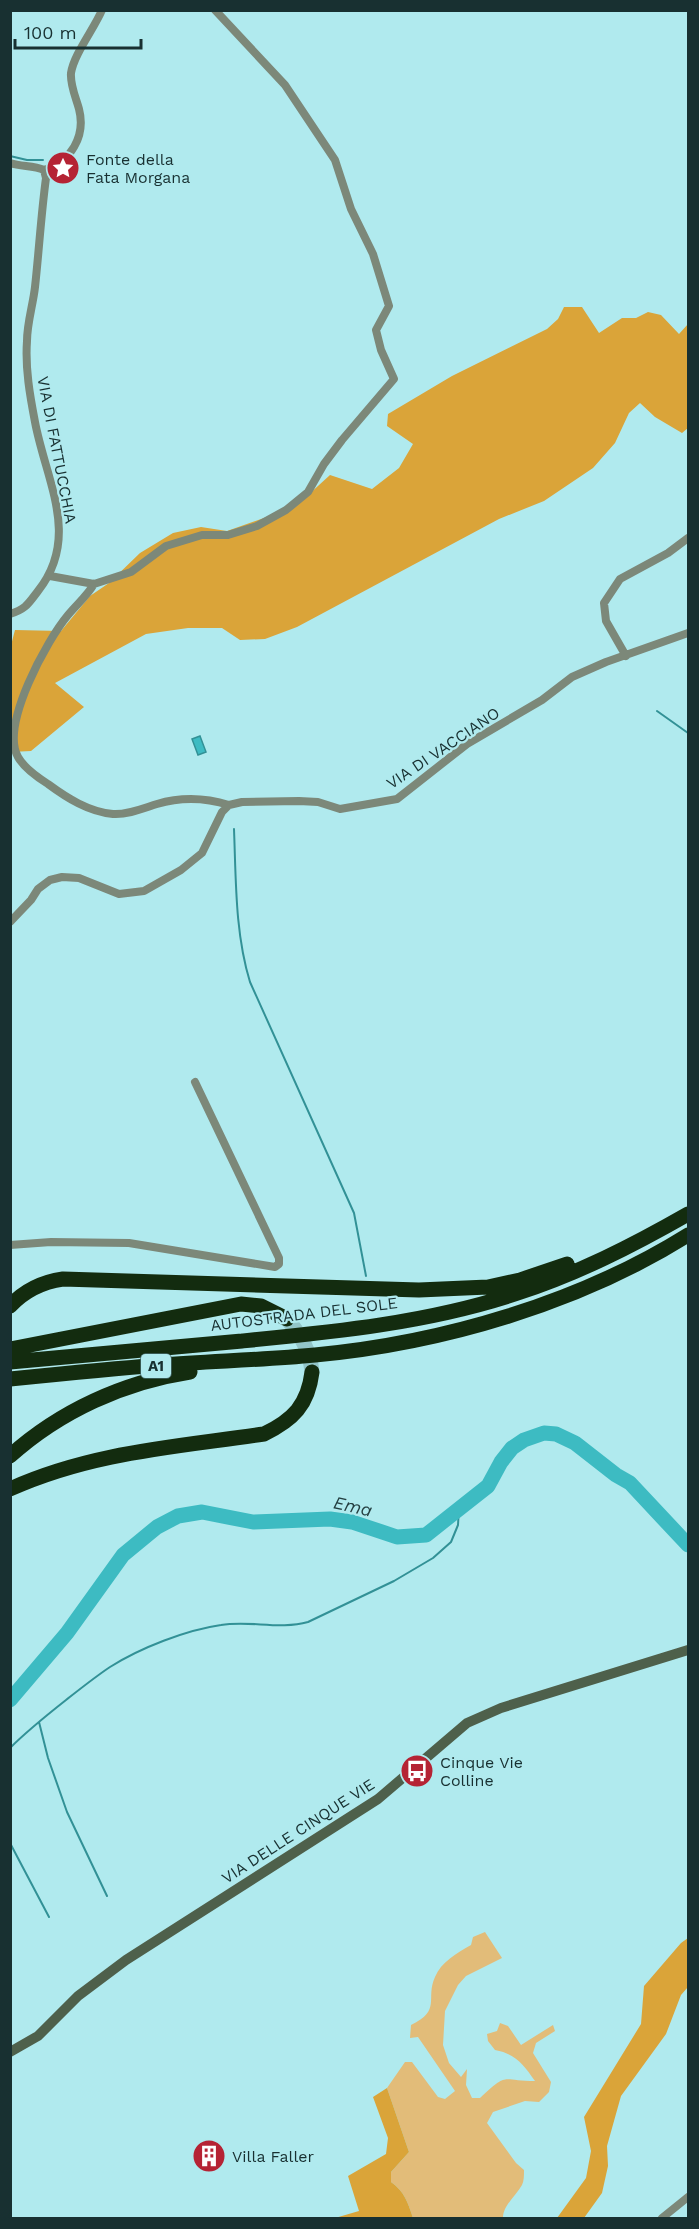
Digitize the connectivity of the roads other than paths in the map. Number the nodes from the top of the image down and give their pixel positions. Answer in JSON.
{"nodes":[{"id":1,"x":102,"y":10,"type":"edge"},
{"id":2,"x":215,"y":10,"type":"edge"},
{"id":3,"x":10,"y":163,"type":"edge"},
{"id":4,"x":45,"y":170,"type":"junction"},
{"id":5,"x":688,"y":538,"type":"edge"},
{"id":6,"x":50,"y":576,"type":"junction"},
{"id":7,"x":94,"y":584,"type":"junction"},
{"id":8,"x":10,"y":614,"type":"edge"},
{"id":9,"x":688,"y":633,"type":"edge"},
{"id":10,"x":626,"y":656,"type":"junction"},
{"id":11,"x":229,"y":805,"type":"junction"},
{"id":12,"x":10,"y":922,"type":"edge"},
{"id":13,"x":195,"y":1082,"type":"dead end"},
{"id":14,"x":688,"y":1214,"type":"edge"},
{"id":15,"x":665,"y":1227,"type":"junction"},
{"id":16,"x":688,"y":1235,"type":"edge"},
{"id":17,"x":10,"y":1245,"type":"edge"},
{"id":18,"x":10,"y":1306,"type":"edge"},
{"id":19,"x":287,"y":1319,"type":"tunnel mouth"},
{"id":20,"x":10,"y":1349,"type":"edge"},
{"id":21,"x":309,"y":1355,"type":"junction"},
{"id":22,"x":10,"y":1362,"type":"edge"},
{"id":23,"x":312,"y":1372,"type":"tunnel mouth"},
{"id":24,"x":10,"y":1379,"type":"edge"},
{"id":25,"x":10,"y":1456,"type":"edge"},
{"id":26,"x":10,"y":1490,"type":"edge"},
{"id":27,"x":688,"y":1650,"type":"edge"},
{"id":28,"x":10,"y":2052,"type":"edge"},
{"id":29,"x":688,"y":2198,"type":"edge"},
{"id":30,"x":662,"y":2218,"type":"edge"}],
"edges":[{"from":1,"to":4,"type":"street"},
{"from":2,"to":7,"type":"street"},
{"from":3,"to":4,"type":"street"},
{"from":4,"to":6,"type":"street","name":"VIA DI FATTUCCHIA"},
{"from":5,"to":10,"type":"street"},
{"from":6,"to":7,"type":"street"},
{"from":6,"to":8,"type":"street","name":"VIA DI FATTUCCHIA"},
{"from":7,"to":11,"type":"street","name":"VIA DI VACCIANO"},
{"from":9,"to":10,"type":"street","name":"VIA DI VACCIANO"},
{"from":10,"to":11,"type":"street","name":"VIA DI VACCIANO"},
{"from":11,"to":12,"type":"street"},
{"from":13,"to":17,"type":"street"},
{"from":14,"to":15,"type":"highway","name":"AUTOSTRADA DEL SOLE","number":"A1"},
{"from":15,"to":18,"type":"highway"},
{"from":15,"to":22,"type":"highway","name":"AUTOSTRADA DEL SOLE","number":"A1"},
{"from":16,"to":21,"type":"highway","number":"A1"},
{"from":19,"to":20,"type":"highway"},
{"from":21,"to":24,"type":"highway","number":"A1"},
{"from":21,"to":25,"type":"highway"},
{"from":23,"to":26,"type":"highway"},
{"from":27,"to":28,"type":"street","name":"VIA DELLE CINQUE VIE"},
{"from":29,"to":30,"type":"street"}]}
